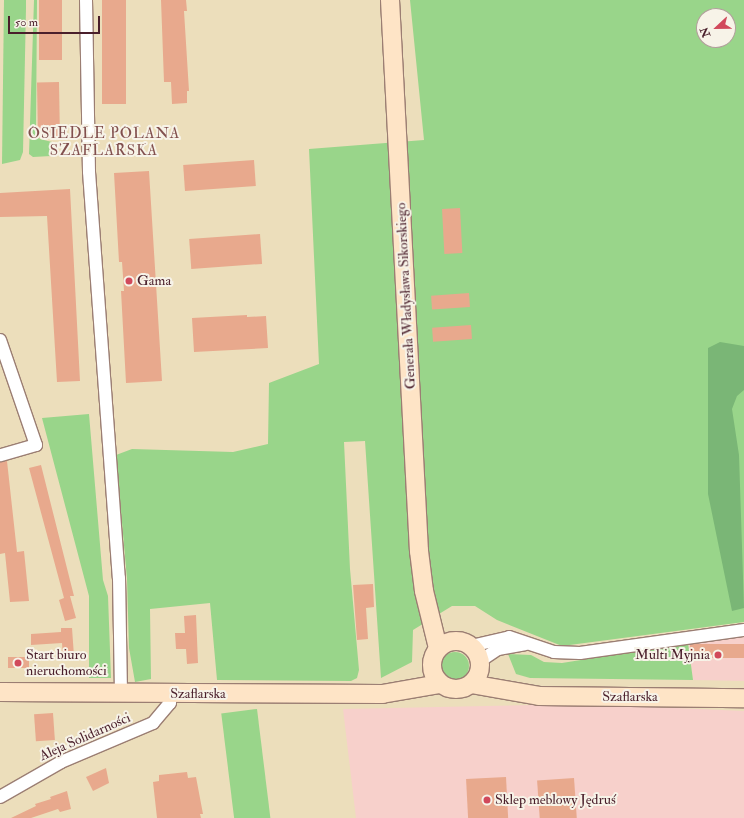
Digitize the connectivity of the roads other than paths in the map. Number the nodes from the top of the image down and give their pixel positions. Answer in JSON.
{"nodes":[{"id":1,"x":86,"y":0,"type":"edge"},
{"id":2,"x":390,"y":0,"type":"edge"},
{"id":3,"x":0,"y":340,"type":"edge"},
{"id":4,"x":0,"y":455,"type":"edge"},
{"id":5,"x":744,"y":630,"type":"edge"},
{"id":6,"x":530,"y":643,"type":"junction"},
{"id":7,"x":446,"y":645,"type":"junction"},
{"id":8,"x":477,"y":658,"type":"junction"},
{"id":9,"x":431,"y":665,"type":"junction"},
{"id":10,"x":440,"y":684,"type":"junction"},
{"id":11,"x":471,"y":684,"type":"junction"},
{"id":12,"x":396,"y":691,"type":"junction"},
{"id":13,"x":0,"y":692,"type":"edge"},
{"id":14,"x":122,"y":693,"type":"junction"},
{"id":15,"x":517,"y":693,"type":"junction"},
{"id":16,"x":170,"y":694,"type":"junction"},
{"id":17,"x":744,"y":698,"type":"edge"},
{"id":18,"x":0,"y":797,"type":"edge"}],
"edges":[{"from":1,"to":14,"type":"street"},
{"from":2,"to":7,"type":"street","name":"Generała Władysława Sikorskiego"},
{"from":3,"to":4,"type":"street"},
{"from":5,"to":6,"type":"street"},
{"from":6,"to":8,"type":"street"},
{"from":6,"to":8,"type":"street"},
{"from":7,"to":8,"type":"street"},
{"from":7,"to":9,"type":"street"},
{"from":8,"to":11,"type":"street"},
{"from":8,"to":15,"type":"street","name":"Szaflarska"},
{"from":9,"to":10,"type":"street"},
{"from":9,"to":12,"type":"street","name":"Szaflarska"},
{"from":10,"to":11,"type":"street"},
{"from":10,"to":12,"type":"street","name":"Szaflarska"},
{"from":11,"to":15,"type":"street","name":"Szaflarska"},
{"from":12,"to":16,"type":"street","name":"Szaflarska"},
{"from":13,"to":14,"type":"street","name":"Szaflarska"},
{"from":14,"to":16,"type":"street","name":"Szaflarska"},
{"from":15,"to":17,"type":"street","name":"Szaflarska"},
{"from":16,"to":18,"type":"street","name":"Aleja Solidarności"}]}
